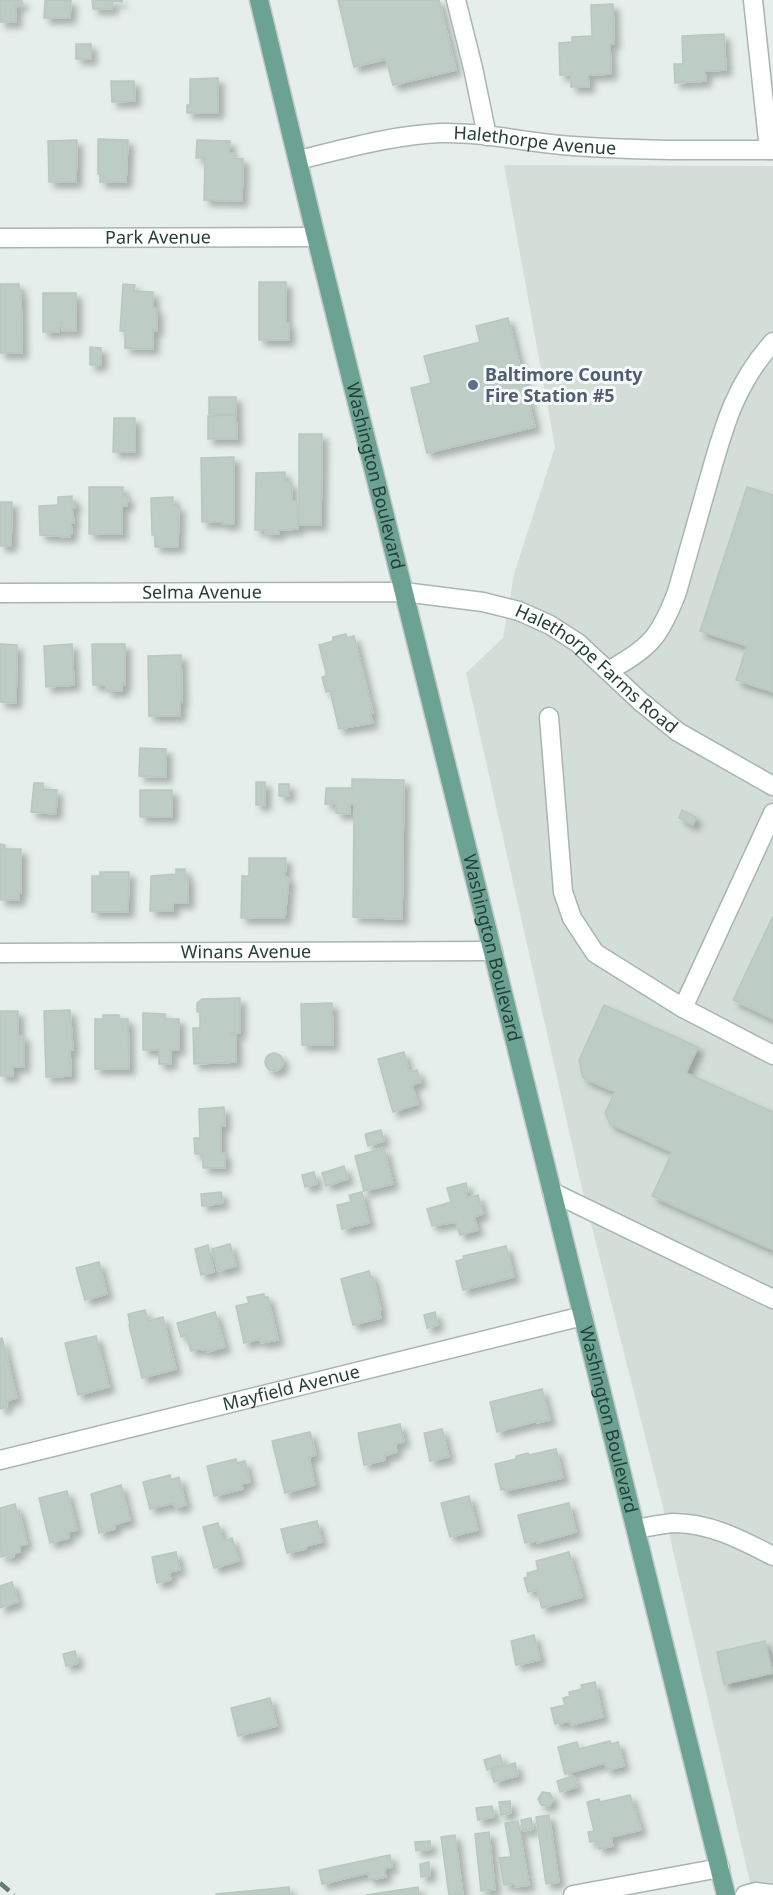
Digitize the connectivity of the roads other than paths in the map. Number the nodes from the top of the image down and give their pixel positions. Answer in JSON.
{"nodes":[{"id":1,"x":259,"y":0,"type":"edge"},
{"id":2,"x":456,"y":0,"type":"edge"},
{"id":3,"x":753,"y":0,"type":"edge"},
{"id":4,"x":487,"y":135,"type":"junction"},
{"id":5,"x":771,"y":150,"type":"edge"},
{"id":6,"x":298,"y":160,"type":"junction"},
{"id":7,"x":316,"y":237,"type":"junction"},
{"id":8,"x":0,"y":238,"type":"edge"},
{"id":9,"x":773,"y":342,"type":"edge"},
{"id":10,"x":404,"y":592,"type":"junction"},
{"id":11,"x":0,"y":593,"type":"edge"},
{"id":12,"x":608,"y":671,"type":"junction"},
{"id":13,"x":549,"y":717,"type":"dead end"},
{"id":14,"x":773,"y":786,"type":"edge"},
{"id":15,"x":773,"y":813,"type":"edge"},
{"id":16,"x":493,"y":951,"type":"junction"},
{"id":17,"x":0,"y":953,"type":"edge"},
{"id":18,"x":683,"y":1008,"type":"junction"},
{"id":19,"x":773,"y":1055,"type":"edge"},
{"id":20,"x":552,"y":1192,"type":"junction"},
{"id":21,"x":773,"y":1299,"type":"edge"},
{"id":22,"x":583,"y":1316,"type":"junction"},
{"id":23,"x":0,"y":1460,"type":"edge"},
{"id":24,"x":636,"y":1529,"type":"junction"},
{"id":25,"x":773,"y":1556,"type":"edge"},
{"id":26,"x":720,"y":1868,"type":"junction"},
{"id":27,"x":773,"y":1894,"type":"edge"},
{"id":28,"x":573,"y":1895,"type":"edge"},
{"id":29,"x":726,"y":1895,"type":"edge"},
{"id":30,"x":745,"y":1895,"type":"edge"}],
"edges":[{"from":1,"to":6,"type":"main road","name":"Washington Boulevard"},
{"from":2,"to":4,"type":"street"},
{"from":3,"to":5,"type":"street"},
{"from":4,"to":5,"type":"street","name":"Halethorpe Avenue"},
{"from":4,"to":6,"type":"street","name":"Halethorpe Avenue"},
{"from":6,"to":7,"type":"main road","name":"Washington Boulevard"},
{"from":7,"to":8,"type":"street","name":"Park Avenue"},
{"from":7,"to":10,"type":"main road","name":"Washington Boulevard"},
{"from":9,"to":12,"type":"street"},
{"from":10,"to":11,"type":"street","name":"Selma Avenue"},
{"from":10,"to":12,"type":"street","name":"Halethorpe Farms Road"},
{"from":10,"to":16,"type":"main road","name":"Washington Boulevard"},
{"from":12,"to":14,"type":"street","name":"Halethorpe Farms Road"},
{"from":13,"to":18,"type":"street"},
{"from":15,"to":18,"type":"street"},
{"from":16,"to":17,"type":"street","name":"Winans Avenue"},
{"from":16,"to":20,"type":"main road","name":"Washington Boulevard"},
{"from":18,"to":19,"type":"street"},
{"from":20,"to":21,"type":"street"},
{"from":20,"to":22,"type":"main road","name":"Washington Boulevard"},
{"from":22,"to":23,"type":"street","name":"Mayfield Avenue"},
{"from":22,"to":24,"type":"main road","name":"Washington Boulevard"},
{"from":24,"to":25,"type":"street"},
{"from":24,"to":26,"type":"main road","name":"Washington Boulevard"},
{"from":26,"to":28,"type":"street"},
{"from":26,"to":29,"type":"main road","name":"Washington Boulevard"},
{"from":27,"to":30,"type":"street"}]}
